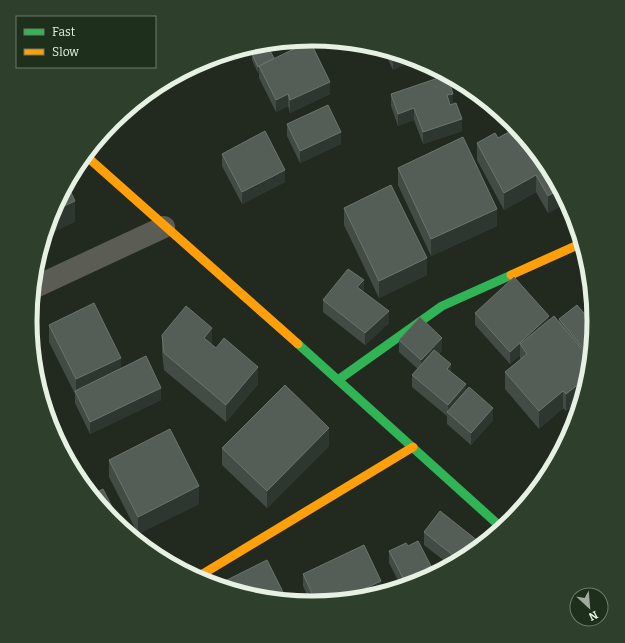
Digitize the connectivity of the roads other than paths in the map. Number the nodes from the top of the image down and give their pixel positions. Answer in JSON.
{"nodes":[{"id":1,"x":90,"y":159,"type":"edge"},
{"id":2,"x":164,"y":227,"type":"junction"},
{"id":3,"x":577,"y":245,"type":"edge"},
{"id":4,"x":39,"y":285,"type":"edge"},
{"id":5,"x":338,"y":380,"type":"junction"},
{"id":6,"x":412,"y":447,"type":"junction"},
{"id":7,"x":498,"y":525,"type":"edge"},
{"id":8,"x":203,"y":574,"type":"edge"}],
"edges":[{"from":1,"to":2,"type":"street"},
{"from":2,"to":4,"type":"street"},
{"from":2,"to":5,"type":"street"},
{"from":3,"to":5,"type":"street"},
{"from":5,"to":6,"type":"street"},
{"from":6,"to":7,"type":"street"},
{"from":6,"to":8,"type":"street"}]}
